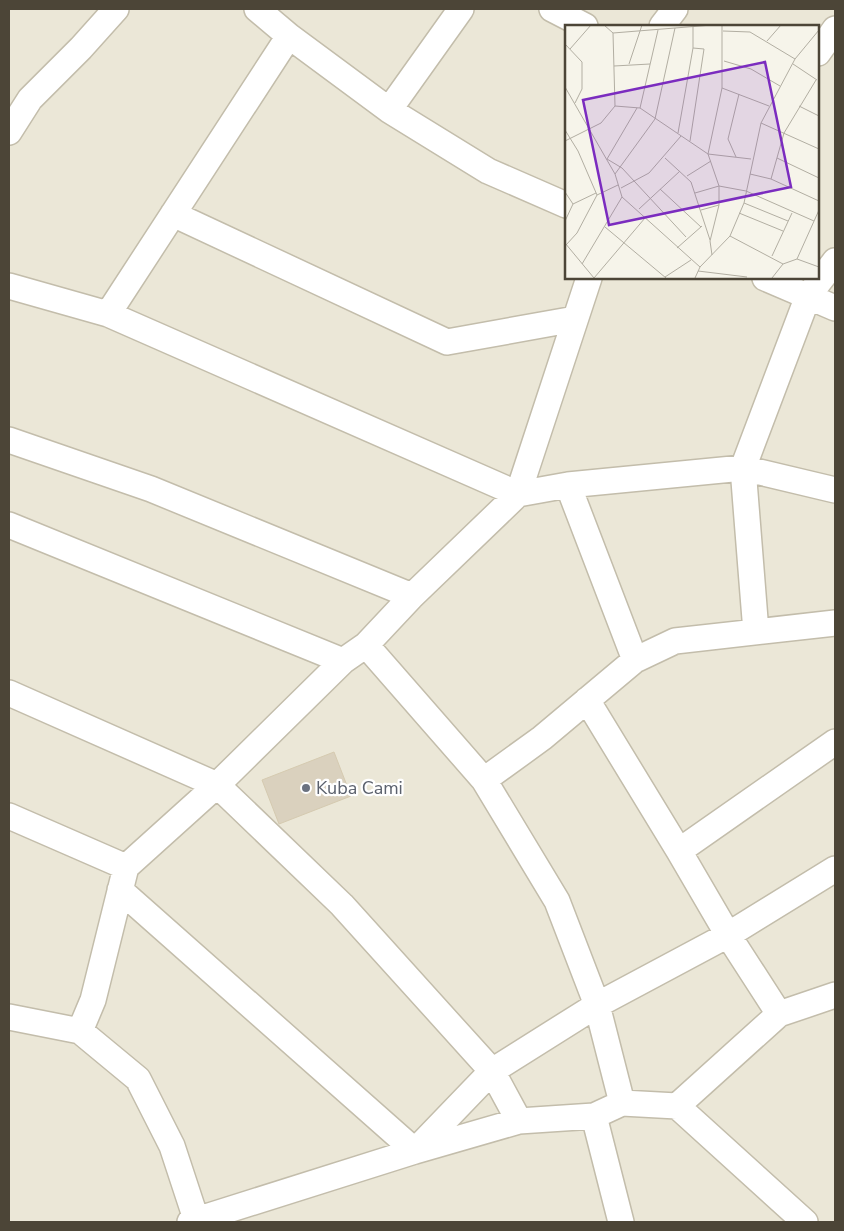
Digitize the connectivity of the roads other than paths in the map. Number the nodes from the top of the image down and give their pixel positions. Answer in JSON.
{"nodes":[{"id":1,"x":116,"y":9,"type":"edge"},
{"id":2,"x":258,"y":9,"type":"edge"},
{"id":3,"x":461,"y":9,"type":"edge"},
{"id":4,"x":552,"y":9,"type":"edge"},
{"id":5,"x":675,"y":9,"type":"edge"},
{"id":6,"x":583,"y":25,"type":"edge"},
{"id":7,"x":663,"y":25,"type":"edge"},
{"id":8,"x":835,"y":29,"type":"edge"},
{"id":9,"x":289,"y":36,"type":"junction"},
{"id":10,"x":819,"y":52,"type":"edge"},
{"id":11,"x":389,"y":110,"type":"junction"},
{"id":12,"x":9,"y":132,"type":"edge"},
{"id":13,"x":565,"y":205,"type":"edge"},
{"id":14,"x":172,"y":214,"type":"junction"},
{"id":15,"x":835,"y":261,"type":"edge"},
{"id":16,"x":589,"y":279,"type":"edge"},
{"id":17,"x":767,"y":279,"type":"edge"},
{"id":18,"x":9,"y":286,"type":"edge"},
{"id":19,"x":808,"y":296,"type":"junction"},
{"id":20,"x":835,"y":308,"type":"edge"},
{"id":21,"x":108,"y":314,"type":"junction"},
{"id":22,"x":575,"y":320,"type":"junction"},
{"id":23,"x":9,"y":440,"type":"edge"},
{"id":24,"x":743,"y":468,"type":"junction"},
{"id":25,"x":568,"y":485,"type":"junction"},
{"id":26,"x":835,"y":490,"type":"edge"},
{"id":27,"x":518,"y":494,"type":"junction"},
{"id":28,"x":9,"y":525,"type":"edge"},
{"id":29,"x":412,"y":596,"type":"junction"},
{"id":30,"x":835,"y":622,"type":"edge"},
{"id":31,"x":756,"y":632,"type":"junction"},
{"id":32,"x":366,"y":645,"type":"junction"},
{"id":33,"x":635,"y":660,"type":"junction"},
{"id":34,"x":343,"y":661,"type":"junction"},
{"id":35,"x":9,"y":693,"type":"edge"},
{"id":36,"x":587,"y":700,"type":"junction"},
{"id":37,"x":835,"y":742,"type":"edge"},
{"id":38,"x":484,"y":780,"type":"junction"},
{"id":39,"x":217,"y":785,"type":"junction"},
{"id":40,"x":9,"y":816,"type":"edge"},
{"id":41,"x":679,"y":851,"type":"junction"},
{"id":42,"x":835,"y":869,"type":"edge"},
{"id":43,"x":123,"y":879,"type":"junction"},
{"id":44,"x":728,"y":936,"type":"junction"},
{"id":45,"x":835,"y":995,"type":"edge"},
{"id":46,"x":597,"y":1005,"type":"junction"},
{"id":47,"x":779,"y":1014,"type":"junction"},
{"id":48,"x":9,"y":1017,"type":"edge"},
{"id":49,"x":80,"y":1031,"type":"junction"},
{"id":50,"x":492,"y":1071,"type":"junction"},
{"id":51,"x":622,"y":1103,"type":"junction"},
{"id":52,"x":677,"y":1106,"type":"junction"},
{"id":53,"x":594,"y":1116,"type":"junction"},
{"id":54,"x":518,"y":1121,"type":"junction"},
{"id":55,"x":414,"y":1151,"type":"junction"},
{"id":56,"x":195,"y":1222,"type":"edge"},
{"id":57,"x":621,"y":1222,"type":"edge"},
{"id":58,"x":805,"y":1222,"type":"edge"}],
"edges":[{"from":1,"to":12,"type":"street"},
{"from":2,"to":9,"type":"street"},
{"from":3,"to":11,"type":"street"},
{"from":4,"to":6,"type":"street"},
{"from":5,"to":7,"type":"street"},
{"from":8,"to":10,"type":"street"},
{"from":9,"to":11,"type":"street"},
{"from":9,"to":14,"type":"street"},
{"from":11,"to":13,"type":"street"},
{"from":14,"to":21,"type":"street"},
{"from":14,"to":22,"type":"street"},
{"from":15,"to":19,"type":"street"},
{"from":16,"to":22,"type":"street"},
{"from":17,"to":19,"type":"street"},
{"from":18,"to":21,"type":"street"},
{"from":19,"to":20,"type":"street"},
{"from":19,"to":24,"type":"street"},
{"from":21,"to":27,"type":"street"},
{"from":22,"to":27,"type":"street"},
{"from":23,"to":29,"type":"street"},
{"from":24,"to":25,"type":"street"},
{"from":24,"to":26,"type":"street"},
{"from":24,"to":31,"type":"street"},
{"from":25,"to":27,"type":"street"},
{"from":25,"to":33,"type":"street"},
{"from":27,"to":29,"type":"street"},
{"from":28,"to":34,"type":"street"},
{"from":29,"to":32,"type":"street"},
{"from":30,"to":31,"type":"street"},
{"from":31,"to":33,"type":"street"},
{"from":32,"to":34,"type":"street"},
{"from":32,"to":38,"type":"street"},
{"from":33,"to":36,"type":"street"},
{"from":34,"to":39,"type":"street"},
{"from":35,"to":39,"type":"street"},
{"from":36,"to":38,"type":"street"},
{"from":36,"to":41,"type":"street"},
{"from":37,"to":41,"type":"street"},
{"from":38,"to":46,"type":"street"},
{"from":39,"to":43,"type":"street"},
{"from":39,"to":50,"type":"street"},
{"from":40,"to":43,"type":"street"},
{"from":41,"to":44,"type":"street"},
{"from":42,"to":44,"type":"street"},
{"from":43,"to":49,"type":"street"},
{"from":43,"to":55,"type":"street"},
{"from":44,"to":46,"type":"street"},
{"from":44,"to":47,"type":"street"},
{"from":45,"to":47,"type":"street"},
{"from":46,"to":50,"type":"street"},
{"from":46,"to":51,"type":"street"},
{"from":47,"to":52,"type":"street"},
{"from":48,"to":49,"type":"street"},
{"from":49,"to":56,"type":"street"},
{"from":50,"to":54,"type":"street"},
{"from":50,"to":55,"type":"street"},
{"from":51,"to":52,"type":"street"},
{"from":51,"to":53,"type":"street"},
{"from":52,"to":58,"type":"street"},
{"from":53,"to":54,"type":"street"},
{"from":53,"to":57,"type":"street"},
{"from":54,"to":55,"type":"street"},
{"from":55,"to":56,"type":"street"}]}
